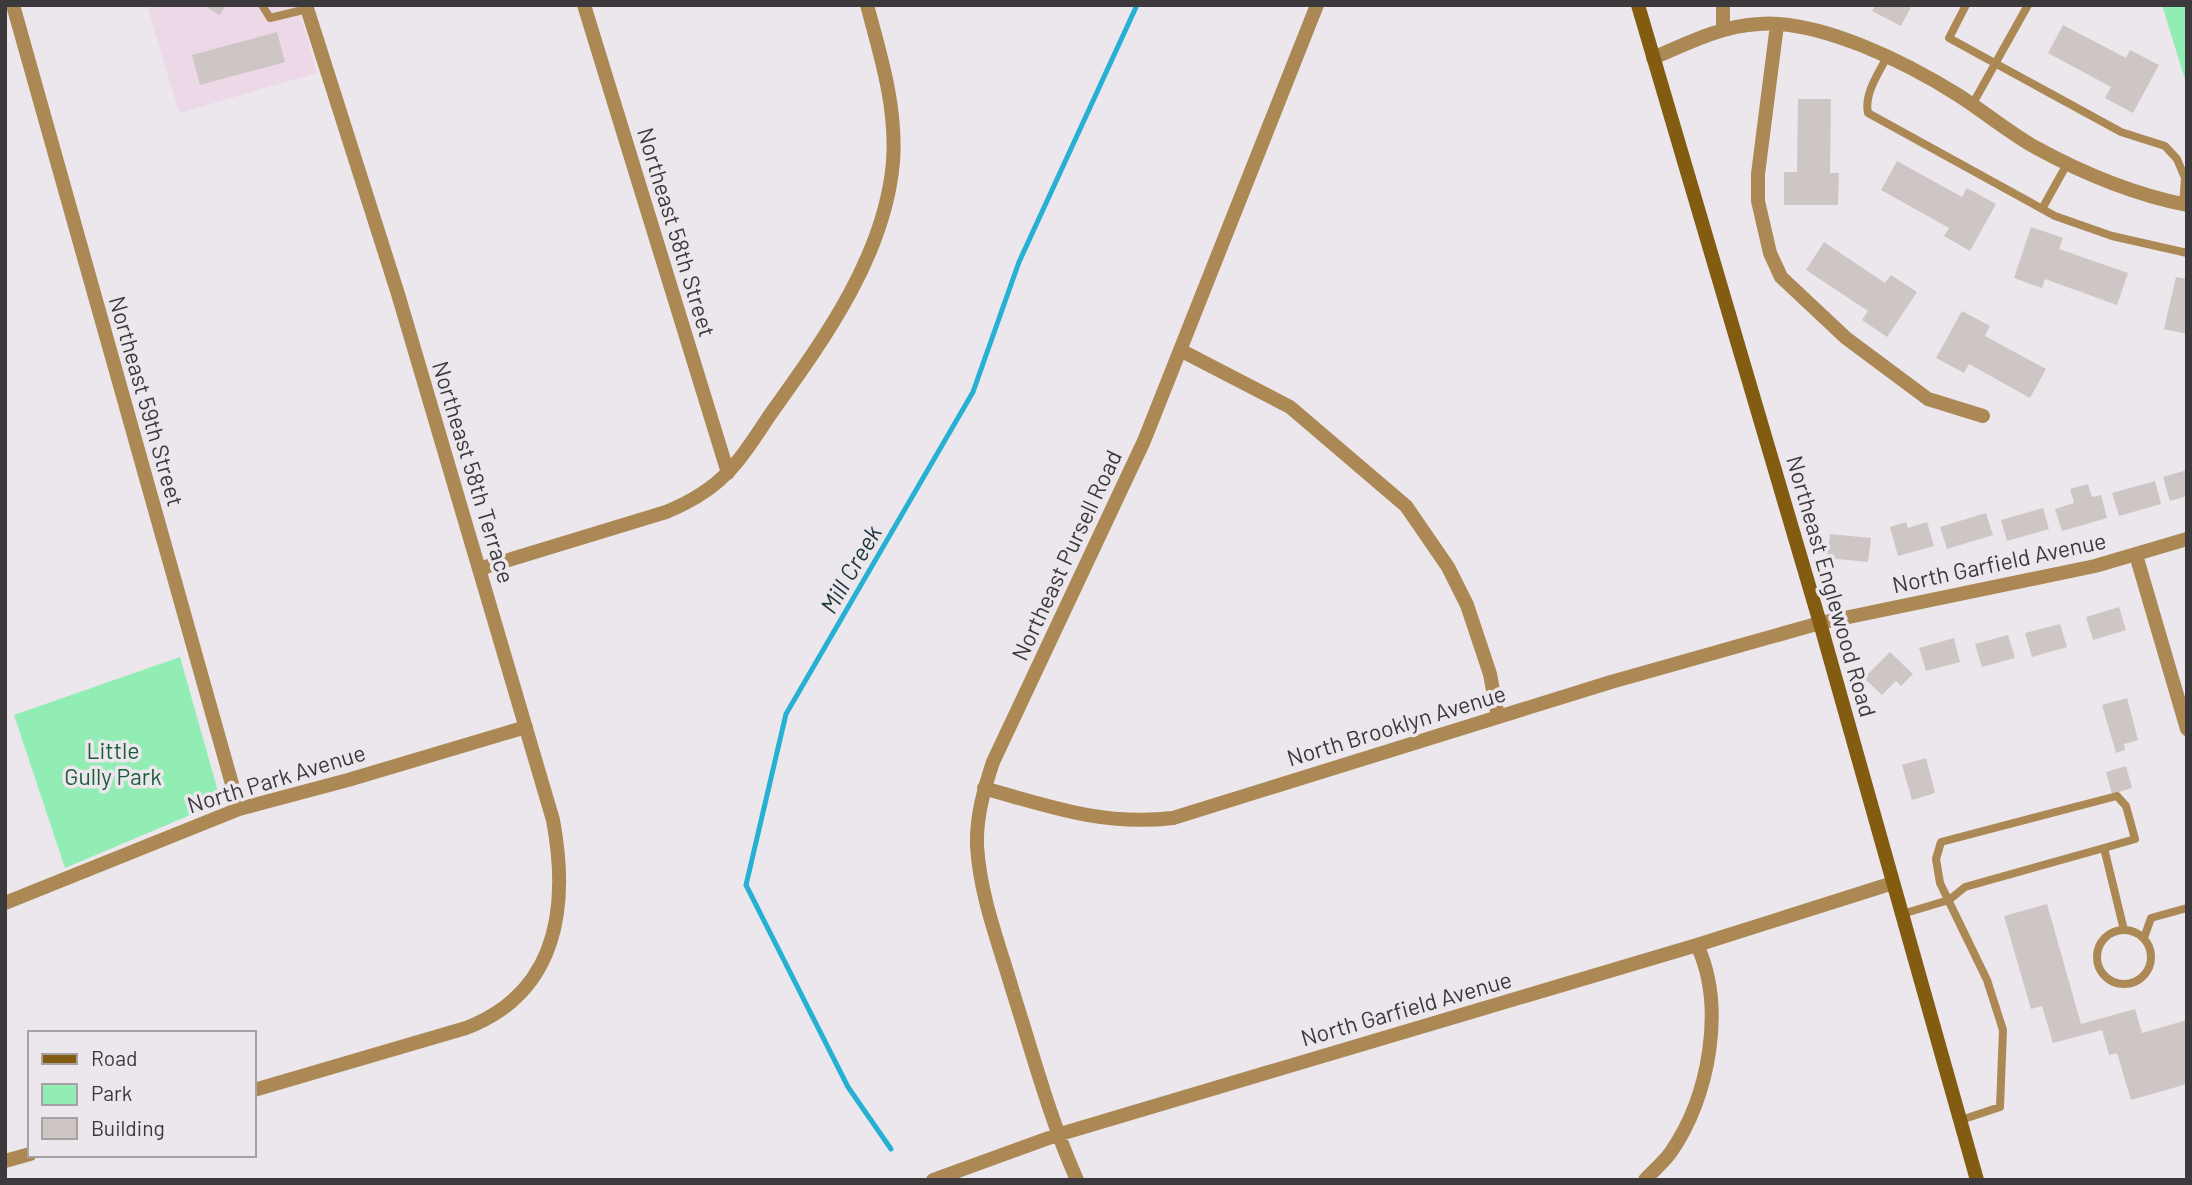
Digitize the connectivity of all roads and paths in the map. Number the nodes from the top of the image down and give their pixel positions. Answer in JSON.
{"nodes":[{"id":1,"x":13,"y":5,"type":"edge"},
{"id":2,"x":262,"y":5,"type":"edge"},
{"id":3,"x":584,"y":5,"type":"edge"},
{"id":4,"x":867,"y":5,"type":"edge"},
{"id":5,"x":1317,"y":5,"type":"edge"},
{"id":6,"x":1638,"y":5,"type":"edge"},
{"id":7,"x":1723,"y":5,"type":"edge"},
{"id":8,"x":1966,"y":5,"type":"edge"},
{"id":9,"x":2028,"y":5,"type":"edge"},
{"id":10,"x":307,"y":7,"type":"edge"},
{"id":11,"x":1777,"y":25,"type":"junction"},
{"id":12,"x":1723,"y":28,"type":"junction"},
{"id":13,"x":1887,"y":57,"type":"junction"},
{"id":14,"x":1653,"y":58,"type":"junction"},
{"id":15,"x":1994,"y":65,"type":"junction"},
{"id":16,"x":1972,"y":105,"type":"junction"},
{"id":17,"x":2067,"y":164,"type":"junction"},
{"id":18,"x":2185,"y":205,"type":"edge"},
{"id":19,"x":2042,"y":209,"type":"junction"},
{"id":20,"x":2187,"y":253,"type":"edge"},
{"id":21,"x":1180,"y":350,"type":"junction"},
{"id":22,"x":1983,"y":416,"type":"dead end"},
{"id":23,"x":728,"y":473,"type":"junction"},
{"id":24,"x":2187,"y":540,"type":"edge"},
{"id":25,"x":2136,"y":555,"type":"junction"},
{"id":26,"x":479,"y":569,"type":"junction"},
{"id":27,"x":1819,"y":623,"type":"junction"},
{"id":28,"x":1498,"y":717,"type":"junction"},
{"id":29,"x":526,"y":727,"type":"junction"},
{"id":30,"x":2187,"y":729,"type":"edge"},
{"id":31,"x":984,"y":788,"type":"junction"},
{"id":32,"x":239,"y":809,"type":"junction"},
{"id":33,"x":2104,"y":848,"type":"junction"},
{"id":34,"x":1893,"y":883,"type":"junction"},
{"id":35,"x":1950,"y":900,"type":"junction"},
{"id":36,"x":5,"y":902,"type":"edge"},
{"id":37,"x":2187,"y":908,"type":"edge"},
{"id":38,"x":1902,"y":914,"type":"junction"},
{"id":39,"x":2124,"y":930,"type":"junction"},
{"id":40,"x":2144,"y":938,"type":"junction"},
{"id":41,"x":1698,"y":945,"type":"junction"},
{"id":42,"x":256,"y":1089,"type":"edge"},
{"id":43,"x":1961,"y":1120,"type":"junction"},
{"id":44,"x":1057,"y":1135,"type":"junction"},
{"id":45,"x":28,"y":1155,"type":"edge"},
{"id":46,"x":5,"y":1161,"type":"edge"},
{"id":47,"x":933,"y":1180,"type":"edge"},
{"id":48,"x":1077,"y":1180,"type":"edge"},
{"id":49,"x":1645,"y":1180,"type":"edge"},
{"id":50,"x":1977,"y":1180,"type":"edge"}],
"edges":[{"from":1,"to":32,"type":"street","name":"Northeast 59th Street"},
{"from":2,"to":10,"type":"lane"},
{"from":3,"to":23,"type":"street","name":"Northeast 58th Street"},
{"from":4,"to":23,"type":"street"},
{"from":5,"to":21,"type":"street","name":"Northeast Pursell Road"},
{"from":6,"to":14,"type":"main road","name":"Northeast Englewood Road"},
{"from":7,"to":12,"type":"street"},
{"from":8,"to":15,"type":"lane"},
{"from":9,"to":15,"type":"lane"},
{"from":10,"to":26,"type":"street","name":"Northeast 58th Terrace"},
{"from":11,"to":12,"type":"street"},
{"from":11,"to":13,"type":"street"},
{"from":11,"to":22,"type":"street"},
{"from":12,"to":14,"type":"street"},
{"from":13,"to":16,"type":"street"},
{"from":13,"to":19,"type":"lane"},
{"from":14,"to":27,"type":"main road","name":"Northeast Englewood Road"},
{"from":15,"to":16,"type":"lane"},
{"from":15,"to":18,"type":"lane"},
{"from":16,"to":17,"type":"street"},
{"from":17,"to":18,"type":"street"},
{"from":17,"to":19,"type":"lane"},
{"from":19,"to":20,"type":"lane"},
{"from":21,"to":28,"type":"street"},
{"from":21,"to":31,"type":"street","name":"Northeast Pursell Road"},
{"from":23,"to":26,"type":"street"},
{"from":24,"to":25,"type":"street","name":"North Garfield Avenue"},
{"from":25,"to":27,"type":"street","name":"North Garfield Avenue"},
{"from":25,"to":30,"type":"street"},
{"from":26,"to":29,"type":"street","name":"Northeast 58th Terrace"},
{"from":27,"to":28,"type":"street","name":"North Brooklyn Avenue"},
{"from":27,"to":34,"type":"main road","name":"Northeast Englewood Road"},
{"from":28,"to":31,"type":"street","name":"North Brooklyn Avenue"},
{"from":29,"to":32,"type":"street","name":"North Park Avenue"},
{"from":29,"to":42,"type":"street","name":"Northeast 58th Terrace"},
{"from":31,"to":44,"type":"street","name":"Northeast Pursell Road"},
{"from":32,"to":36,"type":"street","name":"North Park Avenue"},
{"from":33,"to":35,"type":"lane"},
{"from":33,"to":35,"type":"lane"},
{"from":33,"to":39,"type":"lane"},
{"from":34,"to":38,"type":"main road","name":"Northeast Englewood Road"},
{"from":34,"to":41,"type":"street","name":"North Garfield Avenue"},
{"from":35,"to":38,"type":"lane"},
{"from":35,"to":43,"type":"lane"},
{"from":37,"to":40,"type":"lane"},
{"from":38,"to":43,"type":"main road","name":"Northeast Englewood Road"},
{"from":39,"to":40,"type":"lane"},
{"from":39,"to":40,"type":"lane"},
{"from":41,"to":44,"type":"street","name":"North Garfield Avenue"},
{"from":41,"to":49,"type":"street"},
{"from":43,"to":50,"type":"main road","name":"Northeast Englewood Road"},
{"from":44,"to":47,"type":"street","name":"North Garfield Avenue"},
{"from":44,"to":48,"type":"street","name":"Northeast Pursell Road"},
{"from":45,"to":46,"type":"street"}]}
